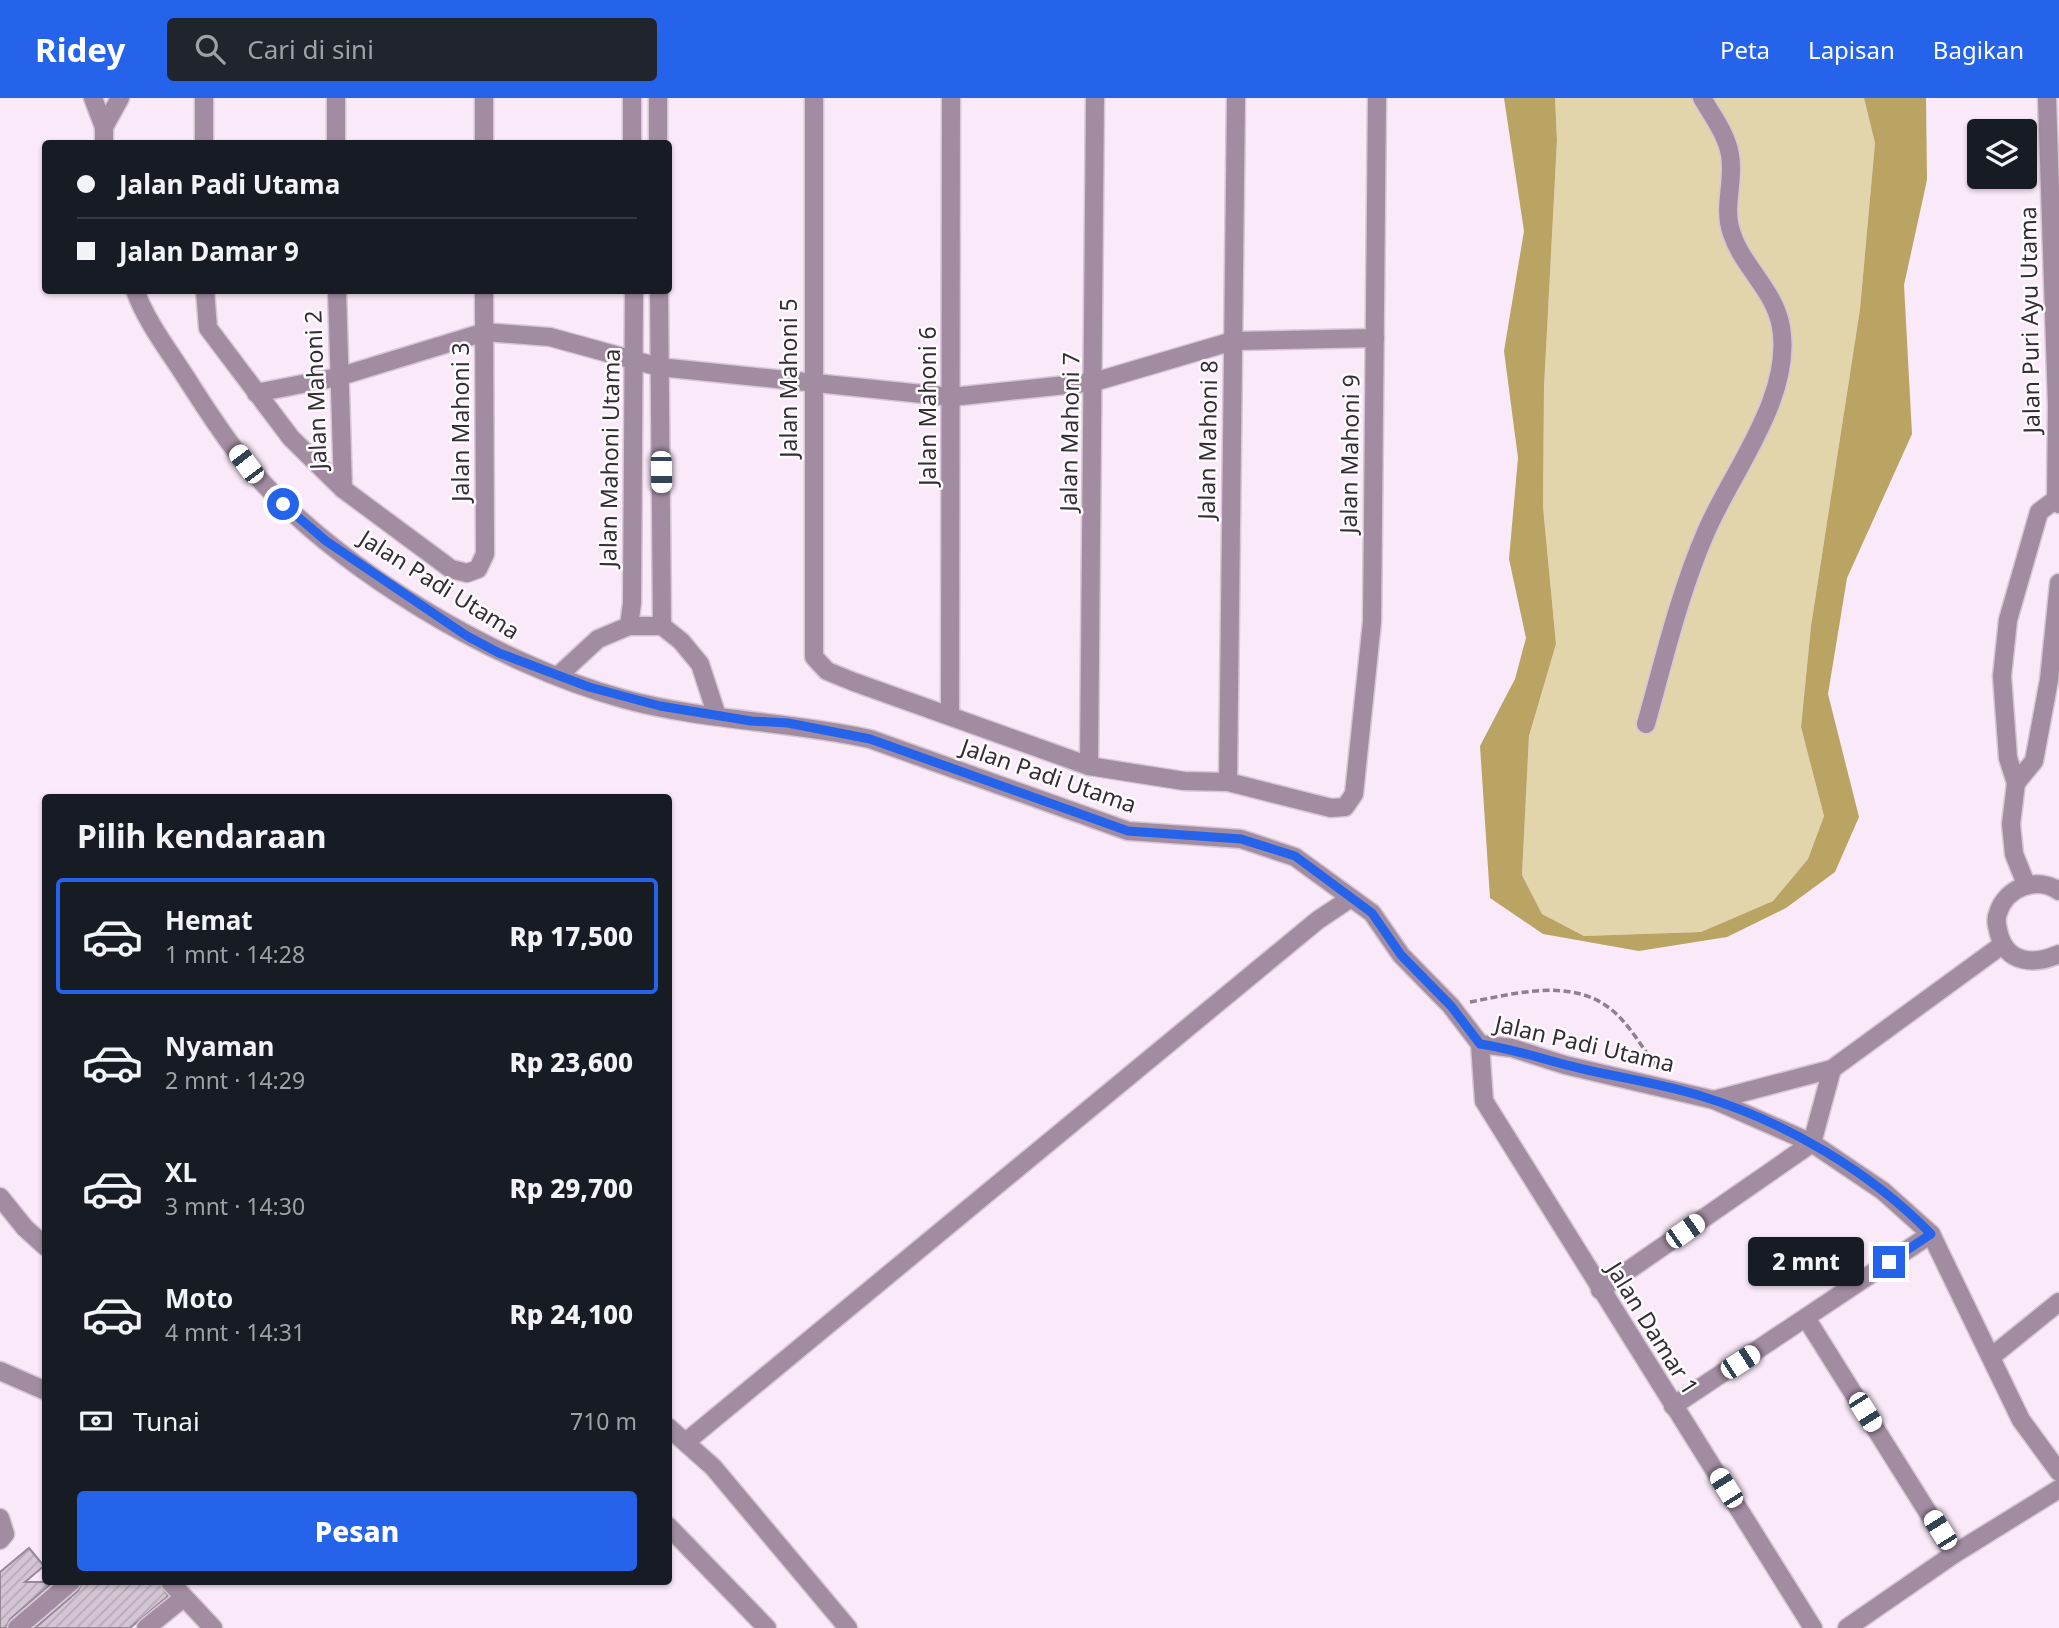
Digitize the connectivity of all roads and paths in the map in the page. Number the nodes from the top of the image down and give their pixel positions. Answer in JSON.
{"nodes":[{"id":1,"x":93,"y":98,"type":"edge"},
{"id":2,"x":120,"y":98,"type":"edge"},
{"id":3,"x":204,"y":98,"type":"edge"},
{"id":4,"x":336,"y":98,"type":"edge"},
{"id":5,"x":484,"y":98,"type":"edge"},
{"id":6,"x":632,"y":98,"type":"edge"},
{"id":7,"x":658,"y":98,"type":"edge"},
{"id":8,"x":814,"y":98,"type":"edge"},
{"id":9,"x":951,"y":98,"type":"edge"},
{"id":10,"x":1095,"y":98,"type":"edge"},
{"id":11,"x":1236,"y":98,"type":"edge"},
{"id":12,"x":1377,"y":98,"type":"edge"},
{"id":13,"x":1702,"y":98,"type":"edge"},
{"id":14,"x":2047,"y":98,"type":"edge"},
{"id":15,"x":104,"y":135,"type":"edge"},
{"id":16,"x":204,"y":140,"type":"edge"},
{"id":17,"x":336,"y":140,"type":"edge"},
{"id":18,"x":484,"y":140,"type":"edge"},
{"id":19,"x":632,"y":140,"type":"edge"},
{"id":20,"x":658,"y":140,"type":"edge"},
{"id":21,"x":137,"y":294,"type":"edge"},
{"id":22,"x":205,"y":294,"type":"edge"},
{"id":23,"x":337,"y":294,"type":"edge"},
{"id":24,"x":484,"y":294,"type":"edge"},
{"id":25,"x":634,"y":294,"type":"edge"},
{"id":26,"x":659,"y":294,"type":"edge"},
{"id":27,"x":485,"y":332,"type":"junction"},
{"id":28,"x":1375,"y":338,"type":"junction"},
{"id":29,"x":1233,"y":341,"type":"junction"},
{"id":30,"x":635,"y":358,"type":"junction"},
{"id":31,"x":660,"y":367,"type":"junction"},
{"id":32,"x":338,"y":377,"type":"junction"},
{"id":33,"x":1094,"y":382,"type":"junction"},
{"id":34,"x":812,"y":384,"type":"junction"},
{"id":35,"x":256,"y":393,"type":"junction"},
{"id":36,"x":952,"y":397,"type":"junction"},
{"id":37,"x":343,"y":489,"type":"junction"},
{"id":38,"x":2058,"y":501,"type":"edge"},
{"id":39,"x":2059,"y":583,"type":"edge"},
{"id":40,"x":629,"y":626,"type":"junction"},
{"id":41,"x":662,"y":626,"type":"junction"},
{"id":42,"x":559,"y":675,"type":"junction"},
{"id":43,"x":950,"y":715,"type":"junction"},
{"id":44,"x":718,"y":716,"type":"junction"},
{"id":45,"x":1646,"y":724,"type":"dead end"},
{"id":46,"x":1089,"y":766,"type":"junction"},
{"id":47,"x":1228,"y":782,"type":"junction"},
{"id":48,"x":2016,"y":783,"type":"junction"},
{"id":49,"x":2026,"y":884,"type":"junction"},
{"id":50,"x":2059,"y":891,"type":"edge"},
{"id":51,"x":1351,"y":898,"type":"junction"},
{"id":52,"x":2002,"y":945,"type":"junction"},
{"id":53,"x":2059,"y":954,"type":"edge"},
{"id":54,"x":1451,"y":1006,"type":"junction"},
{"id":55,"x":1480,"y":1044,"type":"junction"},
{"id":56,"x":1832,"y":1069,"type":"junction"},
{"id":57,"x":1674,"y":1090,"type":"junction"},
{"id":58,"x":1714,"y":1100,"type":"junction"},
{"id":59,"x":1812,"y":1143,"type":"junction"},
{"id":60,"x":0,"y":1197,"type":"edge"},
{"id":61,"x":1931,"y":1234,"type":"junction"},
{"id":62,"x":42,"y":1243,"type":"edge"},
{"id":63,"x":1600,"y":1290,"type":"junction"},
{"id":64,"x":2059,"y":1302,"type":"edge"},
{"id":65,"x":1806,"y":1318,"type":"junction"},
{"id":66,"x":1991,"y":1357,"type":"junction"},
{"id":67,"x":0,"y":1371,"type":"edge"},
{"id":68,"x":42,"y":1389,"type":"edge"},
{"id":69,"x":1673,"y":1406,"type":"junction"},
{"id":70,"x":672,"y":1430,"type":"edge"},
{"id":71,"x":687,"y":1441,"type":"junction"},
{"id":72,"x":2059,"y":1472,"type":"edge"},
{"id":73,"x":2059,"y":1489,"type":"edge"},
{"id":74,"x":672,"y":1530,"type":"edge"},
{"id":75,"x":1954,"y":1553,"type":"junction"},
{"id":76,"x":67,"y":1585,"type":"edge"},
{"id":77,"x":172,"y":1585,"type":"edge"},
{"id":78,"x":182,"y":1599,"type":"junction"},
{"id":79,"x":17,"y":1628,"type":"edge"},
{"id":80,"x":146,"y":1628,"type":"edge"},
{"id":81,"x":213,"y":1628,"type":"edge"},
{"id":82,"x":767,"y":1628,"type":"edge"},
{"id":83,"x":848,"y":1628,"type":"edge"},
{"id":84,"x":1813,"y":1628,"type":"edge"},
{"id":85,"x":1847,"y":1628,"type":"edge"}],
"edges":[{"from":1,"to":15,"type":"street"},
{"from":2,"to":15,"type":"street"},
{"from":3,"to":16,"type":"street"},
{"from":4,"to":17,"type":"street"},
{"from":5,"to":18,"type":"street"},
{"from":6,"to":19,"type":"street"},
{"from":7,"to":20,"type":"street"},
{"from":8,"to":34,"type":"street","name":"Jalan Mahoni 5"},
{"from":9,"to":36,"type":"street","name":"Jalan Mahoni 6"},
{"from":10,"to":33,"type":"street","name":"Jalan Mahoni 7"},
{"from":11,"to":29,"type":"street","name":"Jalan Mahoni 8"},
{"from":12,"to":28,"type":"street","name":"Jalan Mahoni 9"},
{"from":13,"to":45,"type":"street"},
{"from":14,"to":38,"type":"street","name":"Jalan Puri Ayu Utama"},
{"from":21,"to":42,"type":"street","name":"Jalan Padi Utama"},
{"from":22,"to":35,"type":"street"},
{"from":23,"to":32,"type":"street","name":"Jalan Mahoni 2"},
{"from":24,"to":27,"type":"street","name":"Jalan Mahoni 3"},
{"from":25,"to":30,"type":"street","name":"Jalan Mahoni Utama"},
{"from":26,"to":31,"type":"street"},
{"from":27,"to":30,"type":"street"},
{"from":27,"to":32,"type":"street"},
{"from":27,"to":37,"type":"street","name":"Jalan Mahoni 3"},
{"from":28,"to":29,"type":"street"},
{"from":28,"to":47,"type":"street","name":"Jalan Mahoni 9"},
{"from":29,"to":33,"type":"street"},
{"from":29,"to":47,"type":"street","name":"Jalan Mahoni 8"},
{"from":30,"to":31,"type":"street"},
{"from":30,"to":40,"type":"street","name":"Jalan Mahoni Utama"},
{"from":31,"to":34,"type":"street"},
{"from":31,"to":41,"type":"street"},
{"from":32,"to":35,"type":"street"},
{"from":32,"to":37,"type":"street","name":"Jalan Mahoni 2"},
{"from":33,"to":36,"type":"street"},
{"from":33,"to":46,"type":"street","name":"Jalan Mahoni 7"},
{"from":34,"to":36,"type":"street"},
{"from":34,"to":43,"type":"street","name":"Jalan Mahoni 5"},
{"from":35,"to":37,"type":"street"},
{"from":36,"to":43,"type":"street","name":"Jalan Mahoni 6"},
{"from":38,"to":48,"type":"street","name":"Jalan Puri Ayu Utama"},
{"from":39,"to":48,"type":"street","name":"Jalan Puri Ayu Utama"},
{"from":40,"to":41,"type":"street"},
{"from":40,"to":42,"type":"street"},
{"from":41,"to":44,"type":"street"},
{"from":42,"to":44,"type":"street","name":"Jalan Padi Utama"},
{"from":43,"to":46,"type":"street"},
{"from":44,"to":51,"type":"street","name":"Jalan Padi Utama"},
{"from":46,"to":47,"type":"street"},
{"from":48,"to":49,"type":"street","name":"Jalan Puri Ayu Utama"},
{"from":49,"to":50,"type":"street"},
{"from":49,"to":52,"type":"street"},
{"from":51,"to":54,"type":"street","name":"Jalan Padi Utama"},
{"from":51,"to":71,"type":"street"},
{"from":52,"to":53,"type":"street"},
{"from":52,"to":56,"type":"street"},
{"from":54,"to":55,"type":"street","name":"Jalan Padi Utama"},
{"from":54,"to":57,"type":"path"},
{"from":55,"to":57,"type":"street","name":"Jalan Padi Utama"},
{"from":55,"to":63,"type":"street","name":"Jalan Damar 1"},
{"from":56,"to":58,"type":"street"},
{"from":56,"to":59,"type":"street"},
{"from":57,"to":58,"type":"street","name":"Jalan Padi Utama"},
{"from":58,"to":59,"type":"street","name":"Jalan Padi Utama"},
{"from":59,"to":61,"type":"street","name":"Jalan Padi Utama"},
{"from":59,"to":63,"type":"street"},
{"from":60,"to":62,"type":"street"},
{"from":61,"to":65,"type":"street"},
{"from":61,"to":66,"type":"street","name":"Jalan Padi Utama"},
{"from":63,"to":69,"type":"street","name":"Jalan Damar 1"},
{"from":64,"to":66,"type":"street"},
{"from":65,"to":69,"type":"street"},
{"from":65,"to":75,"type":"street"},
{"from":66,"to":72,"type":"street","name":"Jalan Padi Utama"},
{"from":67,"to":68,"type":"street"},
{"from":69,"to":84,"type":"street","name":"Jalan Damar 1"},
{"from":70,"to":71,"type":"street"},
{"from":71,"to":83,"type":"street"},
{"from":73,"to":75,"type":"street"},
{"from":74,"to":82,"type":"street"},
{"from":75,"to":85,"type":"street"},
{"from":76,"to":79,"type":"street"},
{"from":77,"to":78,"type":"street"},
{"from":78,"to":80,"type":"street"},
{"from":78,"to":81,"type":"street"}]}
